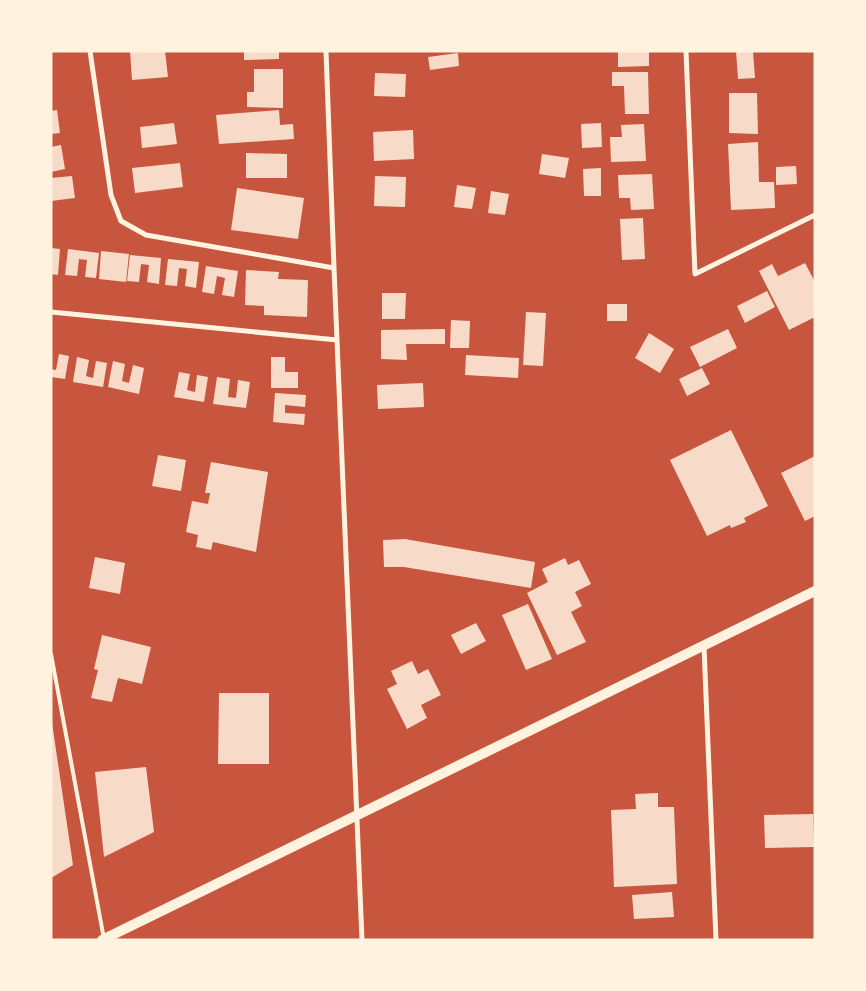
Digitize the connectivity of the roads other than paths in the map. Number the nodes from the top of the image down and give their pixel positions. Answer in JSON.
{"nodes":[{"id":1,"x":90,"y":51,"type":"edge"},
{"id":2,"x":326,"y":51,"type":"edge"},
{"id":3,"x":686,"y":51,"type":"edge"},
{"id":4,"x":815,"y":215,"type":"edge"},
{"id":5,"x":334,"y":268,"type":"junction"},
{"id":6,"x":51,"y":312,"type":"edge"},
{"id":7,"x":337,"y":340,"type":"junction"},
{"id":8,"x":815,"y":591,"type":"edge"},
{"id":9,"x":704,"y":646,"type":"junction"},
{"id":10,"x":51,"y":654,"type":"edge"},
{"id":11,"x":52,"y":665,"type":"edge"},
{"id":12,"x":357,"y":816,"type":"junction"},
{"id":13,"x":103,"y":939,"type":"edge"},
{"id":14,"x":362,"y":940,"type":"edge"},
{"id":15,"x":716,"y":940,"type":"edge"}],
"edges":[{"from":1,"to":5,"type":"street"},
{"from":2,"to":5,"type":"street"},
{"from":3,"to":4,"type":"street"},
{"from":5,"to":7,"type":"street"},
{"from":6,"to":7,"type":"street"},
{"from":7,"to":12,"type":"street"},
{"from":8,"to":9,"type":"main road"},
{"from":9,"to":12,"type":"main road"},
{"from":9,"to":15,"type":"street"},
{"from":10,"to":11,"type":"lane"},
{"from":11,"to":13,"type":"lane"},
{"from":12,"to":13,"type":"main road"},
{"from":12,"to":14,"type":"street"}]}
